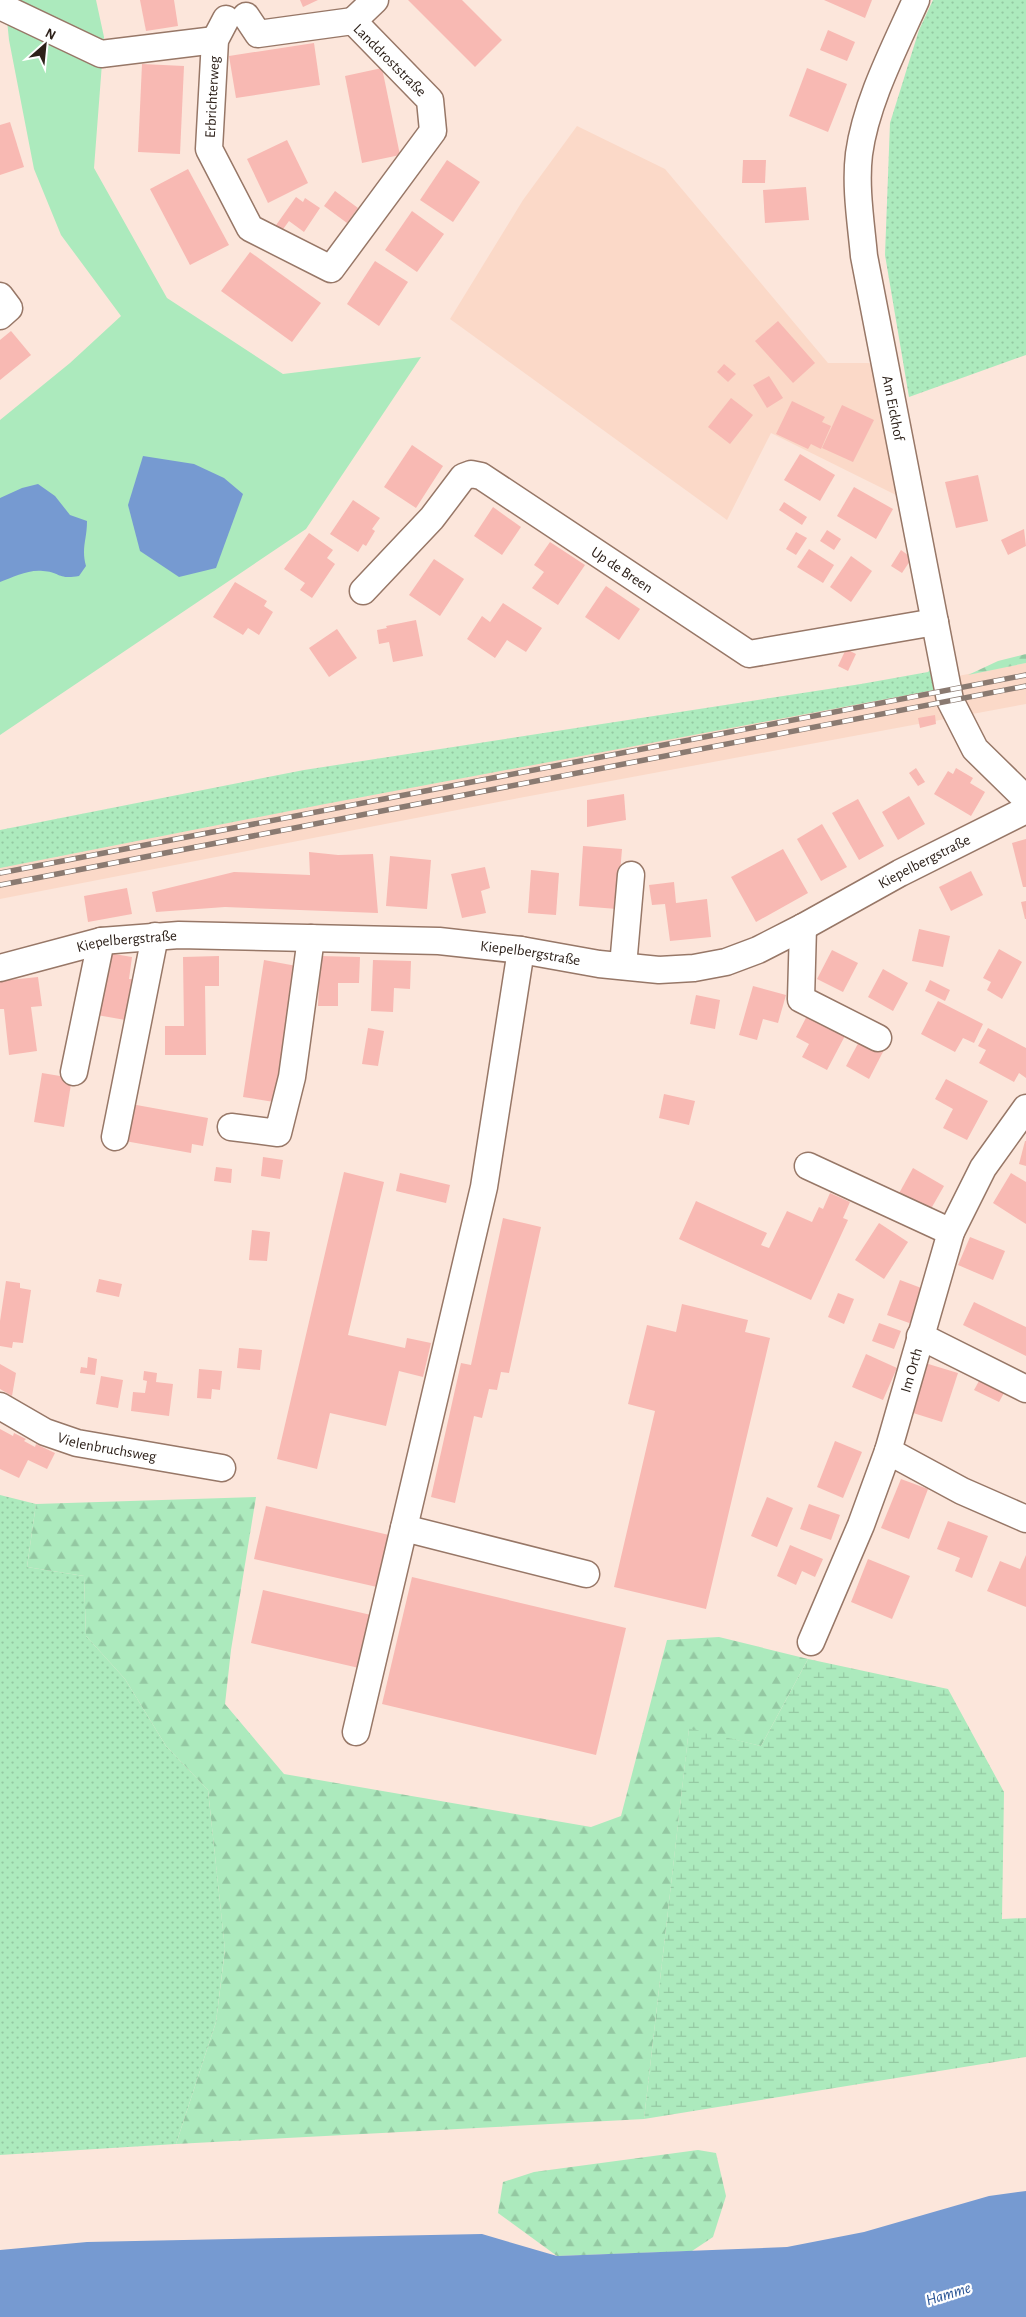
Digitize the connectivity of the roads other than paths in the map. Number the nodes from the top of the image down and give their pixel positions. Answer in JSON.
{"nodes":[{"id":1,"x":375,"y":0,"type":"edge"},
{"id":2,"x":916,"y":0,"type":"edge"},
{"id":3,"x":0,"y":6,"type":"edge"},
{"id":4,"x":231,"y":15,"type":"edge"},
{"id":5,"x":353,"y":21,"type":"junction"},
{"id":6,"x":331,"y":269,"type":"joint"},
{"id":7,"x":0,"y":296,"type":"edge"},
{"id":8,"x":0,"y":316,"type":"edge"},
{"id":9,"x":363,"y":592,"type":"dead end"},
{"id":10,"x":935,"y":622,"type":"junction"},
{"id":11,"x":1026,"y":799,"type":"edge"},
{"id":12,"x":1026,"y":810,"type":"edge"},
{"id":13,"x":631,"y":875,"type":"dead end"},
{"id":14,"x":803,"y":927,"type":"junction"},
{"id":15,"x":155,"y":936,"type":"junction"},
{"id":16,"x":311,"y":938,"type":"junction"},
{"id":17,"x":101,"y":940,"type":"junction"},
{"id":18,"x":521,"y":950,"type":"junction"},
{"id":19,"x":624,"y":966,"type":"junction"},
{"id":20,"x":0,"y":968,"type":"edge"},
{"id":21,"x":878,"y":1038,"type":"dead end"},
{"id":22,"x":74,"y":1072,"type":"dead end"},
{"id":23,"x":1026,"y":1108,"type":"edge"},
{"id":24,"x":232,"y":1127,"type":"dead end"},
{"id":25,"x":114,"y":1137,"type":"dead end"},
{"id":26,"x":808,"y":1166,"type":"dead end"},
{"id":27,"x":950,"y":1232,"type":"junction"},
{"id":28,"x":920,"y":1336,"type":"junction"},
{"id":29,"x":1026,"y":1389,"type":"edge"},
{"id":30,"x":0,"y":1406,"type":"edge"},
{"id":31,"x":888,"y":1451,"type":"junction"},
{"id":32,"x":222,"y":1468,"type":"dead end"},
{"id":33,"x":1026,"y":1519,"type":"edge"},
{"id":34,"x":404,"y":1528,"type":"junction"},
{"id":35,"x":586,"y":1574,"type":"dead end"},
{"id":36,"x":811,"y":1642,"type":"dead end"},
{"id":37,"x":356,"y":1732,"type":"dead end"}],
"edges":[{"from":1,"to":5,"type":"street"},
{"from":2,"to":10,"type":"street","name":"Am Eickhof"},
{"from":3,"to":4,"type":"street"},
{"from":4,"to":5,"type":"street","name":"Landdroststraße"},
{"from":4,"to":6,"type":"street","name":"Erbrichterweg"},
{"from":5,"to":6,"type":"street","name":"Landdroststraße"},
{"from":7,"to":8,"type":"street"},
{"from":9,"to":10,"type":"street","name":"Up de Breen"},
{"from":10,"to":11,"type":"street","name":"Am Eickhof"},
{"from":12,"to":14,"type":"street","name":"Kiepelbergstraße"},
{"from":13,"to":19,"type":"street"},
{"from":14,"to":19,"type":"street","name":"Kiepelbergstraße"},
{"from":14,"to":21,"type":"street"},
{"from":15,"to":16,"type":"street","name":"Kiepelbergstraße"},
{"from":15,"to":17,"type":"street","name":"Kiepelbergstraße"},
{"from":15,"to":25,"type":"street"},
{"from":16,"to":18,"type":"street","name":"Kiepelbergstraße"},
{"from":16,"to":24,"type":"street"},
{"from":17,"to":20,"type":"street","name":"Kiepelbergstraße"},
{"from":17,"to":22,"type":"street"},
{"from":18,"to":19,"type":"street","name":"Kiepelbergstraße"},
{"from":18,"to":34,"type":"street"},
{"from":23,"to":27,"type":"street","name":"Im Orth"},
{"from":26,"to":27,"type":"street"},
{"from":27,"to":28,"type":"street","name":"Im Orth"},
{"from":28,"to":29,"type":"street"},
{"from":28,"to":31,"type":"street","name":"Im Orth"},
{"from":30,"to":32,"type":"street","name":"Vielenbruchsweg"},
{"from":31,"to":33,"type":"street"},
{"from":31,"to":36,"type":"street","name":"Im Orth"},
{"from":34,"to":35,"type":"street"},
{"from":34,"to":37,"type":"street"}]}
